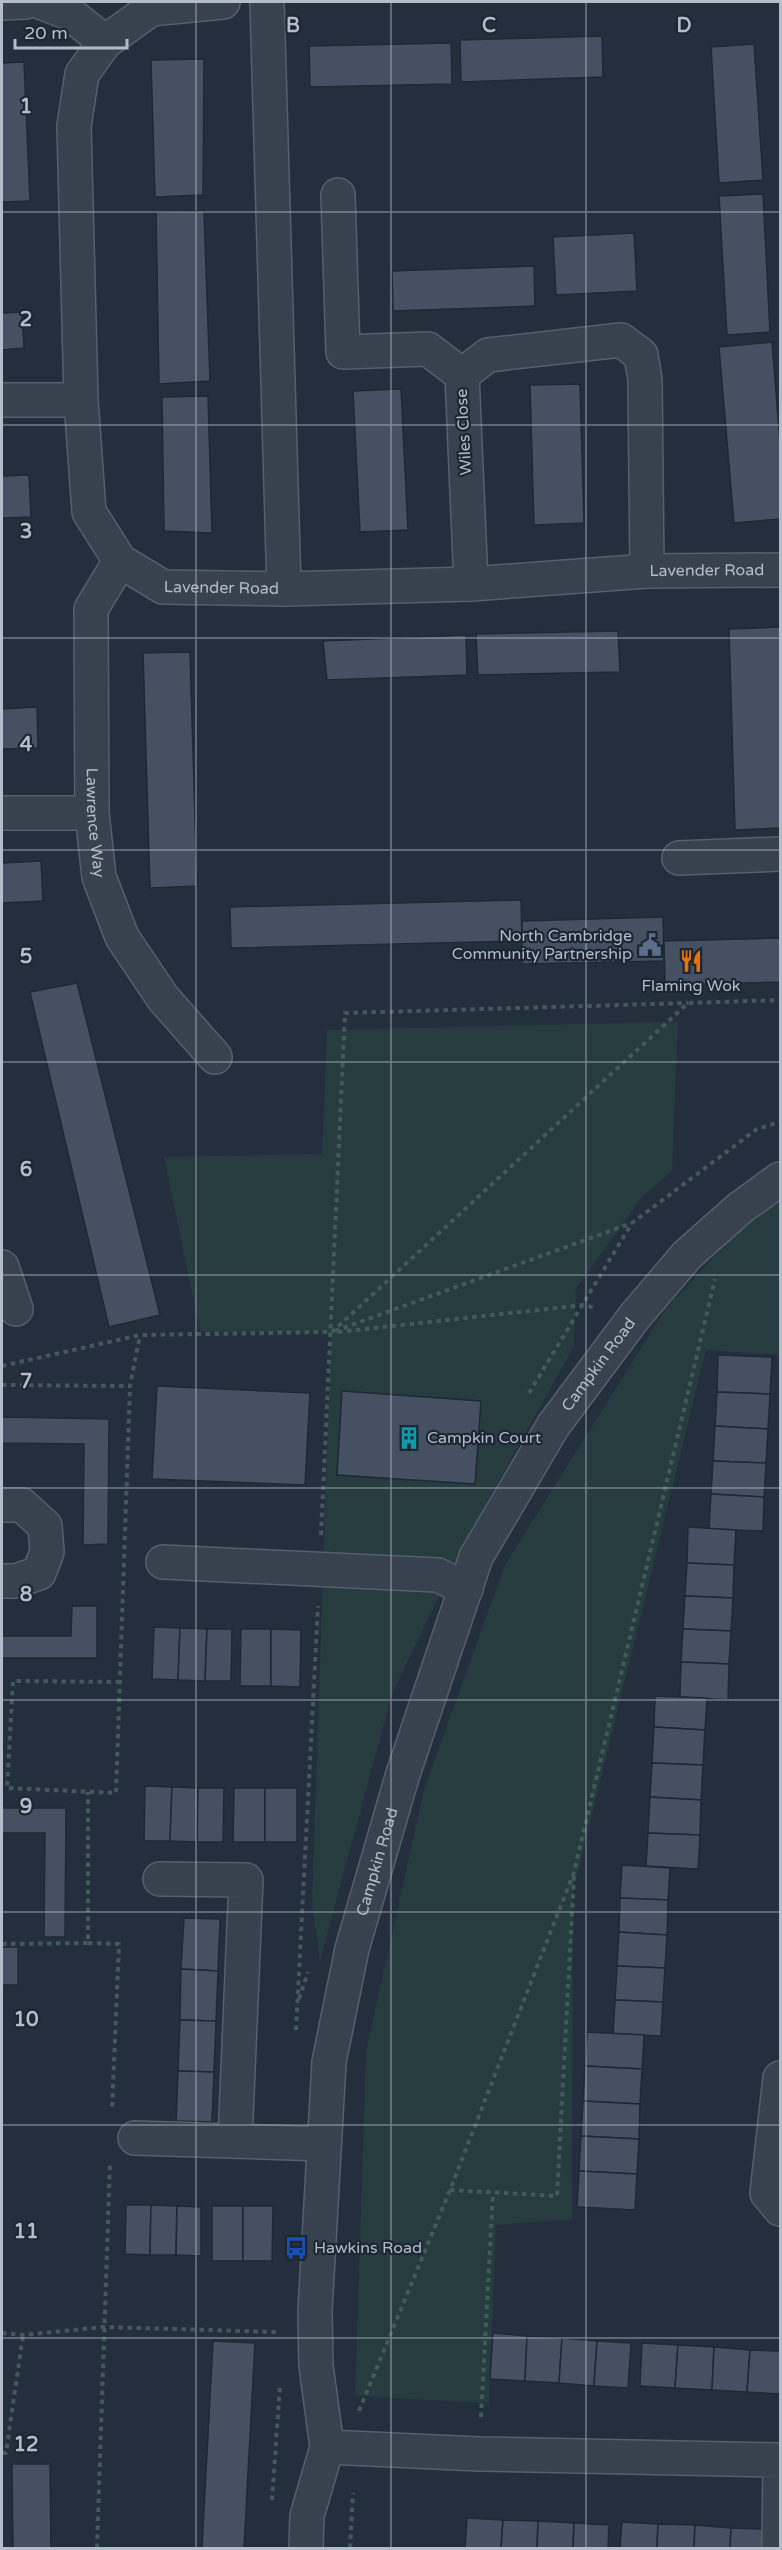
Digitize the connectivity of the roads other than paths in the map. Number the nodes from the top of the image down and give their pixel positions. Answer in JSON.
{"nodes":[{"id":1,"x":25,"y":2,"type":"edge"},
{"id":2,"x":40,"y":2,"type":"edge"},
{"id":3,"x":223,"y":2,"type":"edge"},
{"id":4,"x":267,"y":2,"type":"edge"},
{"id":5,"x":2,"y":3,"type":"edge"},
{"id":6,"x":105,"y":42,"type":"junction"},
{"id":7,"x":338,"y":195,"type":"dead end"},
{"id":8,"x":462,"y":375,"type":"junction"},
{"id":9,"x":2,"y":400,"type":"edge"},
{"id":10,"x":81,"y":400,"type":"junction"},
{"id":11,"x":120,"y":561,"type":"junction"},
{"id":12,"x":780,"y":570,"type":"edge"},
{"id":13,"x":647,"y":571,"type":"junction"},
{"id":14,"x":471,"y":584,"type":"junction"},
{"id":15,"x":284,"y":589,"type":"junction"},
{"id":16,"x":2,"y":813,"type":"edge"},
{"id":17,"x":92,"y":813,"type":"junction"},
{"id":18,"x":780,"y":854,"type":"edge"},
{"id":19,"x":679,"y":858,"type":"dead end"},
{"id":20,"x":215,"y":1057,"type":"dead end"},
{"id":21,"x":780,"y":1179,"type":"edge"},
{"id":22,"x":2,"y":1267,"type":"edge"},
{"id":23,"x":16,"y":1310,"type":"dead end"},
{"id":24,"x":2,"y":1505,"type":"edge"},
{"id":25,"x":163,"y":1562,"type":"dead end"},
{"id":26,"x":2,"y":1581,"type":"edge"},
{"id":27,"x":466,"y":1589,"type":"junction"},
{"id":28,"x":160,"y":1879,"type":"dead end"},
{"id":29,"x":780,"y":2078,"type":"edge"},
{"id":30,"x":135,"y":2138,"type":"dead end"},
{"id":31,"x":235,"y":2141,"type":"junction"},
{"id":32,"x":323,"y":2144,"type":"junction"},
{"id":33,"x":780,"y":2209,"type":"edge"},
{"id":34,"x":327,"y":2447,"type":"junction"},
{"id":35,"x":780,"y":2460,"type":"edge"},
{"id":36,"x":306,"y":2548,"type":"edge"},
{"id":37,"x":779,"y":2548,"type":"edge"}],
"edges":[{"from":1,"to":5,"type":"street"},
{"from":2,"to":6,"type":"street"},
{"from":3,"to":6,"type":"street","name":"Lavender Road"},
{"from":4,"to":15,"type":"street"},
{"from":6,"to":10,"type":"street","name":"Lavender Road"},
{"from":7,"to":8,"type":"street"},
{"from":8,"to":13,"type":"street","name":"Wiles Close"},
{"from":8,"to":14,"type":"street","name":"Wiles Close"},
{"from":9,"to":10,"type":"street"},
{"from":10,"to":11,"type":"street","name":"Lavender Road"},
{"from":11,"to":15,"type":"street","name":"Lavender Road"},
{"from":11,"to":17,"type":"street","name":"Lawrence Way"},
{"from":12,"to":13,"type":"street","name":"Lavender Road"},
{"from":13,"to":14,"type":"street","name":"Lavender Road"},
{"from":14,"to":15,"type":"street","name":"Lavender Road"},
{"from":16,"to":17,"type":"street"},
{"from":17,"to":20,"type":"street","name":"Lawrence Way"},
{"from":18,"to":19,"type":"street"},
{"from":21,"to":27,"type":"street","name":"Campkin Road"},
{"from":22,"to":23,"type":"street"},
{"from":24,"to":26,"type":"street"},
{"from":25,"to":27,"type":"street"},
{"from":27,"to":32,"type":"street","name":"Campkin Road"},
{"from":28,"to":31,"type":"street"},
{"from":29,"to":33,"type":"street"},
{"from":30,"to":31,"type":"street"},
{"from":31,"to":32,"type":"street"},
{"from":32,"to":34,"type":"street","name":"Campkin Road"},
{"from":34,"to":35,"type":"street"},
{"from":34,"to":36,"type":"street","name":"Campkin Road"},
{"from":35,"to":37,"type":"street"}]}
